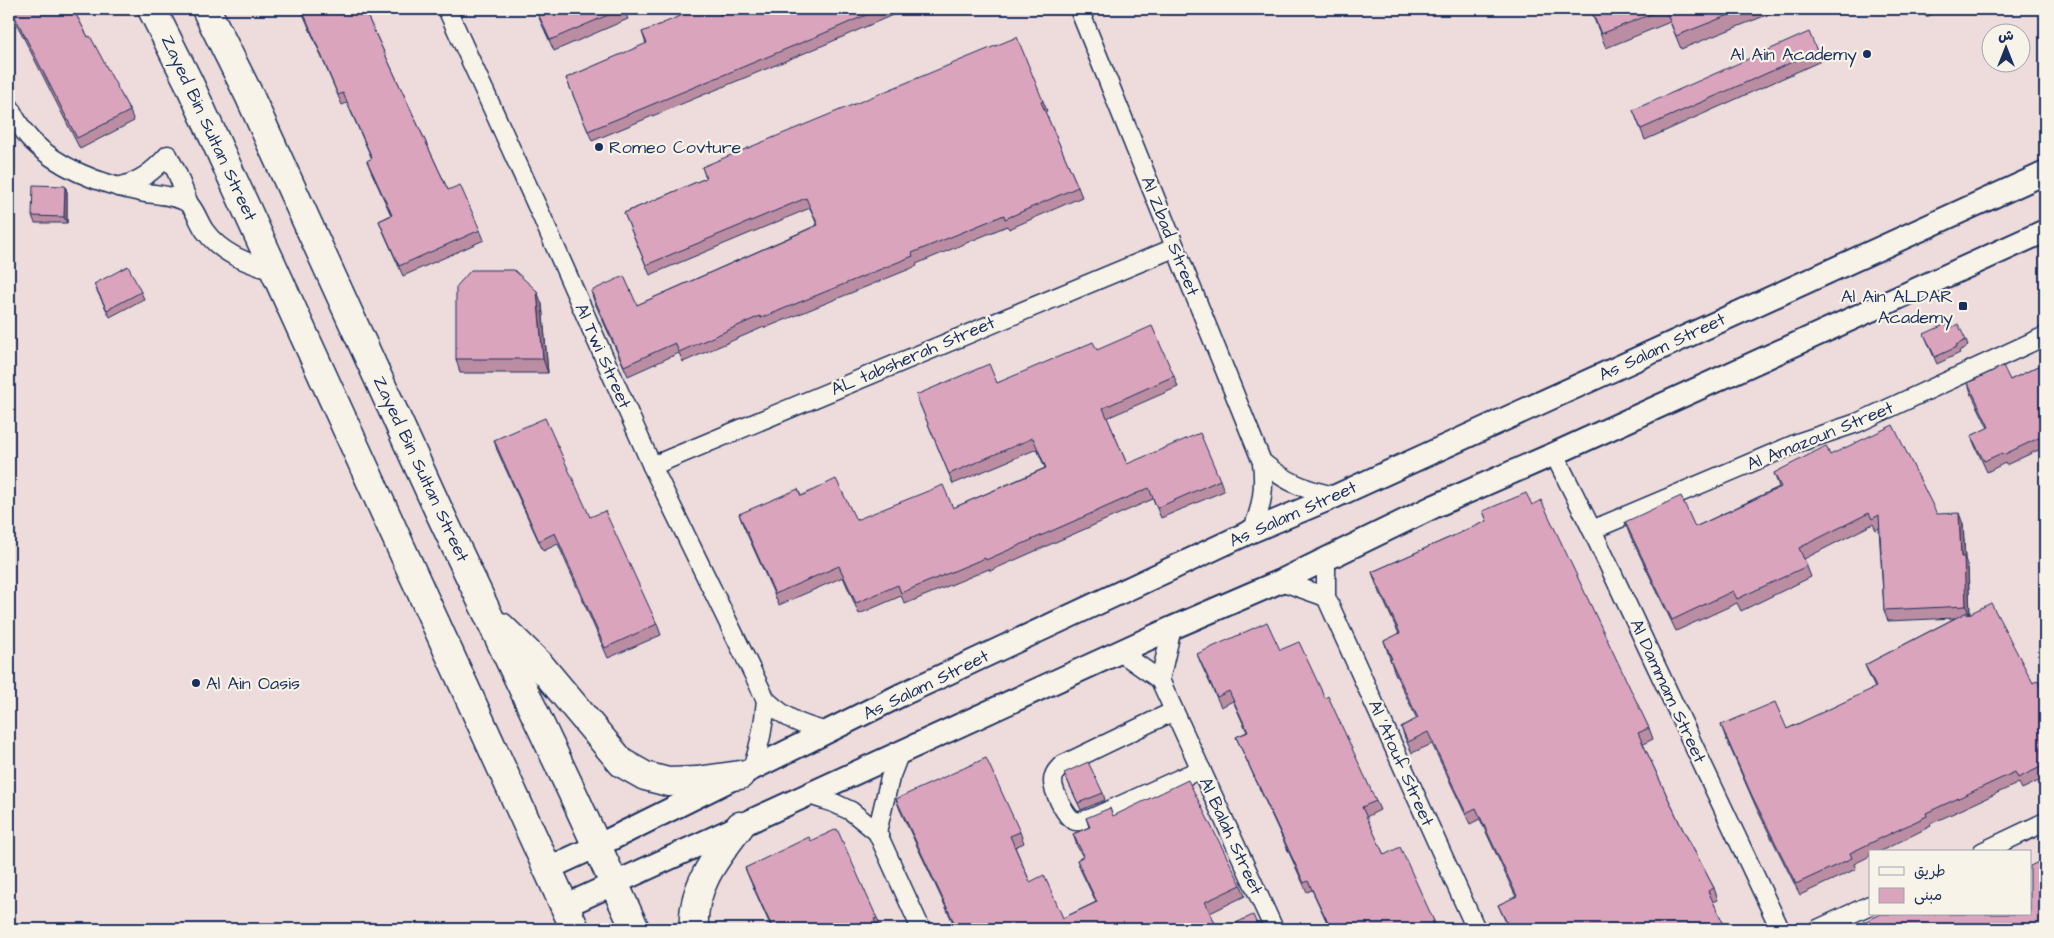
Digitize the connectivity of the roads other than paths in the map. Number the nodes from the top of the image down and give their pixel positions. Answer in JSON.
{"nodes":[{"id":1,"x":152,"y":9,"type":"edge"},
{"id":2,"x":206,"y":9,"type":"edge"},
{"id":3,"x":447,"y":9,"type":"edge"},
{"id":4,"x":1079,"y":9,"type":"edge"},
{"id":5,"x":9,"y":106,"type":"edge"},
{"id":6,"x":2045,"y":173,"type":"edge"},
{"id":7,"x":115,"y":187,"type":"junction"},
{"id":8,"x":189,"y":204,"type":"junction"},
{"id":9,"x":2045,"y":231,"type":"edge"},
{"id":10,"x":1174,"y":248,"type":"junction"},
{"id":11,"x":276,"y":272,"type":"junction"},
{"id":12,"x":2045,"y":336,"type":"edge"},
{"id":13,"x":1554,"y":454,"type":"junction"},
{"id":14,"x":1262,"y":462,"type":"junction"},
{"id":15,"x":652,"y":466,"type":"junction"},
{"id":16,"x":1336,"y":496,"type":"junction"},
{"id":17,"x":1592,"y":530,"type":"junction"},
{"id":18,"x":1252,"y":531,"type":"junction"},
{"id":19,"x":1326,"y":559,"type":"junction"},
{"id":20,"x":1282,"y":581,"type":"junction"},
{"id":21,"x":1326,"y":597,"type":"junction"},
{"id":22,"x":489,"y":616,"type":"junction"},
{"id":23,"x":1172,"y":628,"type":"junction"},
{"id":24,"x":1120,"y":652,"type":"junction"},
{"id":25,"x":1160,"y":680,"type":"junction"},
{"id":26,"x":766,"y":700,"type":"junction"},
{"id":27,"x":1174,"y":711,"type":"junction"},
{"id":28,"x":828,"y":732,"type":"junction"},
{"id":29,"x":900,"y":752,"type":"junction"},
{"id":30,"x":1201,"y":769,"type":"junction"},
{"id":31,"x":746,"y":772,"type":"junction"},
{"id":32,"x":810,"y":795,"type":"junction"},
{"id":33,"x":2045,"y":822,"type":"edge"},
{"id":34,"x":740,"y":826,"type":"junction"},
{"id":35,"x":877,"y":832,"type":"junction"},
{"id":36,"x":597,"y":846,"type":"junction"},
{"id":37,"x":1986,"y":850,"type":"edge"},
{"id":38,"x":547,"y":869,"type":"junction"},
{"id":39,"x":614,"y":884,"type":"junction"},
{"id":40,"x":1869,"y":904,"type":"edge"},
{"id":41,"x":570,"y":918,"type":"edge"},
{"id":42,"x":635,"y":929,"type":"edge"},
{"id":43,"x":694,"y":929,"type":"edge"},
{"id":44,"x":921,"y":929,"type":"edge"},
{"id":45,"x":1274,"y":929,"type":"edge"},
{"id":46,"x":1476,"y":929,"type":"edge"},
{"id":47,"x":1780,"y":929,"type":"edge"},
{"id":48,"x":1818,"y":929,"type":"edge"}],
"edges":[{"from":1,"to":11,"type":"highway","name":"Zayed Bin Sultan Street"},
{"from":2,"to":22,"type":"highway","name":"Zayed Bin Sultan Street"},
{"from":3,"to":15,"type":"street","name":"Al Twi Street"},
{"from":4,"to":10,"type":"street","name":"Al Zbad Street"},
{"from":5,"to":7,"type":"street"},
{"from":6,"to":16,"type":"street","name":"As Salam Street"},
{"from":7,"to":8,"type":"street"},
{"from":7,"to":8,"type":"street"},
{"from":8,"to":11,"type":"street"},
{"from":9,"to":13,"type":"street"},
{"from":10,"to":14,"type":"street","name":"Al Zbad Street"},
{"from":10,"to":15,"type":"street","name":"AL tabsherah Street"},
{"from":11,"to":38,"type":"highway","name":"Zayed Bin Sultan Street"},
{"from":12,"to":17,"type":"street","name":"Al Amazoun Street"},
{"from":13,"to":17,"type":"street","name":"Al Dammam Street"},
{"from":13,"to":19,"type":"street"},
{"from":14,"to":16,"type":"street","name":"Al Zbad Street"},
{"from":14,"to":18,"type":"street","name":"Al Zbad Street"},
{"from":15,"to":26,"type":"street","name":"Al Twi Street"},
{"from":16,"to":18,"type":"street","name":"As Salam Street"},
{"from":17,"to":47,"type":"street","name":"Al Dammam Street"},
{"from":18,"to":28,"type":"street","name":"As Salam Street"},
{"from":19,"to":20,"type":"street"},
{"from":19,"to":21,"type":"street","name":"Al 'Atouf Street"},
{"from":20,"to":21,"type":"street"},
{"from":20,"to":23,"type":"street"},
{"from":21,"to":46,"type":"street","name":"Al 'Atouf Street"},
{"from":22,"to":31,"type":"highway"},
{"from":22,"to":36,"type":"highway","name":"Zayed Bin Sultan Street"},
{"from":23,"to":24,"type":"street"},
{"from":23,"to":25,"type":"street"},
{"from":24,"to":25,"type":"street"},
{"from":24,"to":29,"type":"street"},
{"from":25,"to":27,"type":"street","name":"Al Balah Street"},
{"from":26,"to":28,"type":"street","name":"Al Twi Street"},
{"from":26,"to":31,"type":"street"},
{"from":27,"to":30,"type":"street","name":"Al Balah Street"},
{"from":27,"to":30,"type":"street","name":"Al Balah Street"},
{"from":28,"to":31,"type":"street","name":"As Salam Street"},
{"from":29,"to":32,"type":"street"},
{"from":29,"to":35,"type":"street"},
{"from":30,"to":45,"type":"street","name":"Al Balah Street"},
{"from":31,"to":36,"type":"street","name":"As Salam Street"},
{"from":32,"to":34,"type":"street"},
{"from":32,"to":35,"type":"street"},
{"from":33,"to":37,"type":"street"},
{"from":34,"to":39,"type":"street"},
{"from":34,"to":43,"type":"highway"},
{"from":35,"to":44,"type":"street"},
{"from":36,"to":38,"type":"street","name":"As Salam Street"},
{"from":36,"to":39,"type":"highway","name":"Zayed Bin Sultan Street"},
{"from":38,"to":41,"type":"highway","name":"Zayed Bin Sultan Street"},
{"from":39,"to":41,"type":"street"},
{"from":39,"to":42,"type":"highway","name":"Zayed Bin Sultan Street"},
{"from":40,"to":48,"type":"street"}]}
